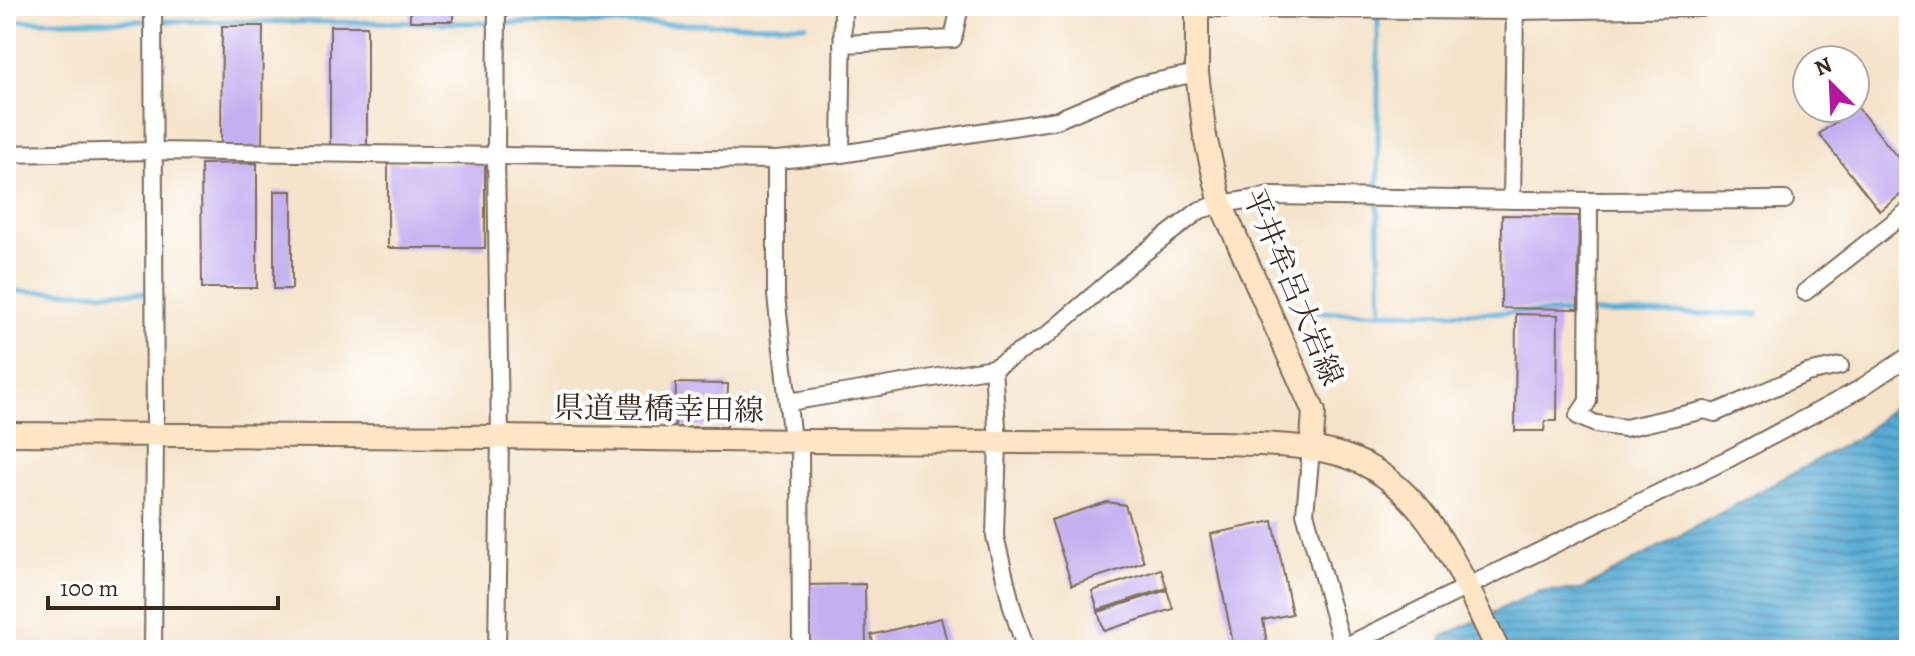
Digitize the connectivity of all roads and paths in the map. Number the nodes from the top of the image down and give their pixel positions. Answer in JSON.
{"nodes":[{"id":1,"x":153,"y":6,"type":"edge"},
{"id":2,"x":497,"y":6,"type":"edge"},
{"id":3,"x":843,"y":6,"type":"edge"},
{"id":4,"x":960,"y":6,"type":"edge"},
{"id":5,"x":1197,"y":6,"type":"edge"},
{"id":6,"x":1700,"y":6,"type":"edge"},
{"id":7,"x":1515,"y":7,"type":"edge"},
{"id":8,"x":842,"y":44,"type":"junction"},
{"id":9,"x":1197,"y":73,"type":"junction"},
{"id":10,"x":153,"y":151,"type":"junction"},
{"id":11,"x":6,"y":154,"type":"edge"},
{"id":12,"x":841,"y":154,"type":"junction"},
{"id":13,"x":496,"y":155,"type":"junction"},
{"id":14,"x":776,"y":160,"type":"junction"},
{"id":15,"x":1512,"y":200,"type":"junction"},
{"id":16,"x":1785,"y":200,"type":"dead end"},
{"id":17,"x":1589,"y":201,"type":"junction"},
{"id":18,"x":1221,"y":204,"type":"junction"},
{"id":19,"x":1909,"y":210,"type":"edge"},
{"id":20,"x":1805,"y":292,"type":"dead end"},
{"id":21,"x":1909,"y":356,"type":"edge"},
{"id":22,"x":1840,"y":366,"type":"dead end"},
{"id":23,"x":993,"y":368,"type":"junction"},
{"id":24,"x":789,"y":402,"type":"junction"},
{"id":25,"x":6,"y":434,"type":"edge"},
{"id":26,"x":155,"y":436,"type":"junction"},
{"id":27,"x":500,"y":437,"type":"junction"},
{"id":28,"x":796,"y":441,"type":"junction"},
{"id":29,"x":998,"y":442,"type":"junction"},
{"id":30,"x":1311,"y":450,"type":"junction"},
{"id":31,"x":1467,"y":589,"type":"junction"},
{"id":32,"x":1341,"y":649,"type":"edge"},
{"id":33,"x":153,"y":650,"type":"edge"},
{"id":34,"x":497,"y":650,"type":"edge"},
{"id":35,"x":801,"y":650,"type":"edge"},
{"id":36,"x":1026,"y":650,"type":"edge"},
{"id":37,"x":1498,"y":650,"type":"edge"}],
"edges":[{"from":1,"to":10,"type":"street"},
{"from":2,"to":13,"type":"street"},
{"from":3,"to":8,"type":"street"},
{"from":4,"to":8,"type":"street"},
{"from":5,"to":7,"type":"street"},
{"from":5,"to":9,"type":"main road","name":"平井牟呂大岩線"},
{"from":6,"to":7,"type":"street"},
{"from":7,"to":15,"type":"street"},
{"from":8,"to":12,"type":"street"},
{"from":9,"to":12,"type":"street"},
{"from":9,"to":18,"type":"main road","name":"平井牟呂大岩線"},
{"from":10,"to":11,"type":"street"},
{"from":10,"to":13,"type":"street"},
{"from":10,"to":26,"type":"street"},
{"from":12,"to":14,"type":"street"},
{"from":13,"to":14,"type":"street"},
{"from":13,"to":27,"type":"street"},
{"from":14,"to":24,"type":"street"},
{"from":15,"to":17,"type":"street"},
{"from":15,"to":18,"type":"street"},
{"from":16,"to":17,"type":"street"},
{"from":17,"to":22,"type":"street"},
{"from":18,"to":23,"type":"street"},
{"from":18,"to":30,"type":"main road","name":"平井牟呂大岩線"},
{"from":19,"to":20,"type":"street"},
{"from":21,"to":31,"type":"street"},
{"from":23,"to":24,"type":"street"},
{"from":23,"to":29,"type":"street"},
{"from":24,"to":28,"type":"street"},
{"from":25,"to":26,"type":"main road","name":"県道豊橋幸田線"},
{"from":26,"to":27,"type":"main road","name":"県道豊橋幸田線"},
{"from":26,"to":33,"type":"street"},
{"from":27,"to":28,"type":"main road","name":"県道豊橋幸田線"},
{"from":27,"to":34,"type":"street"},
{"from":28,"to":29,"type":"main road","name":"県道豊橋幸田線"},
{"from":28,"to":35,"type":"street"},
{"from":29,"to":30,"type":"main road","name":"県道豊橋幸田線"},
{"from":29,"to":36,"type":"street"},
{"from":30,"to":31,"type":"main road"},
{"from":30,"to":32,"type":"street"},
{"from":31,"to":32,"type":"street"},
{"from":31,"to":37,"type":"main road"}]}
